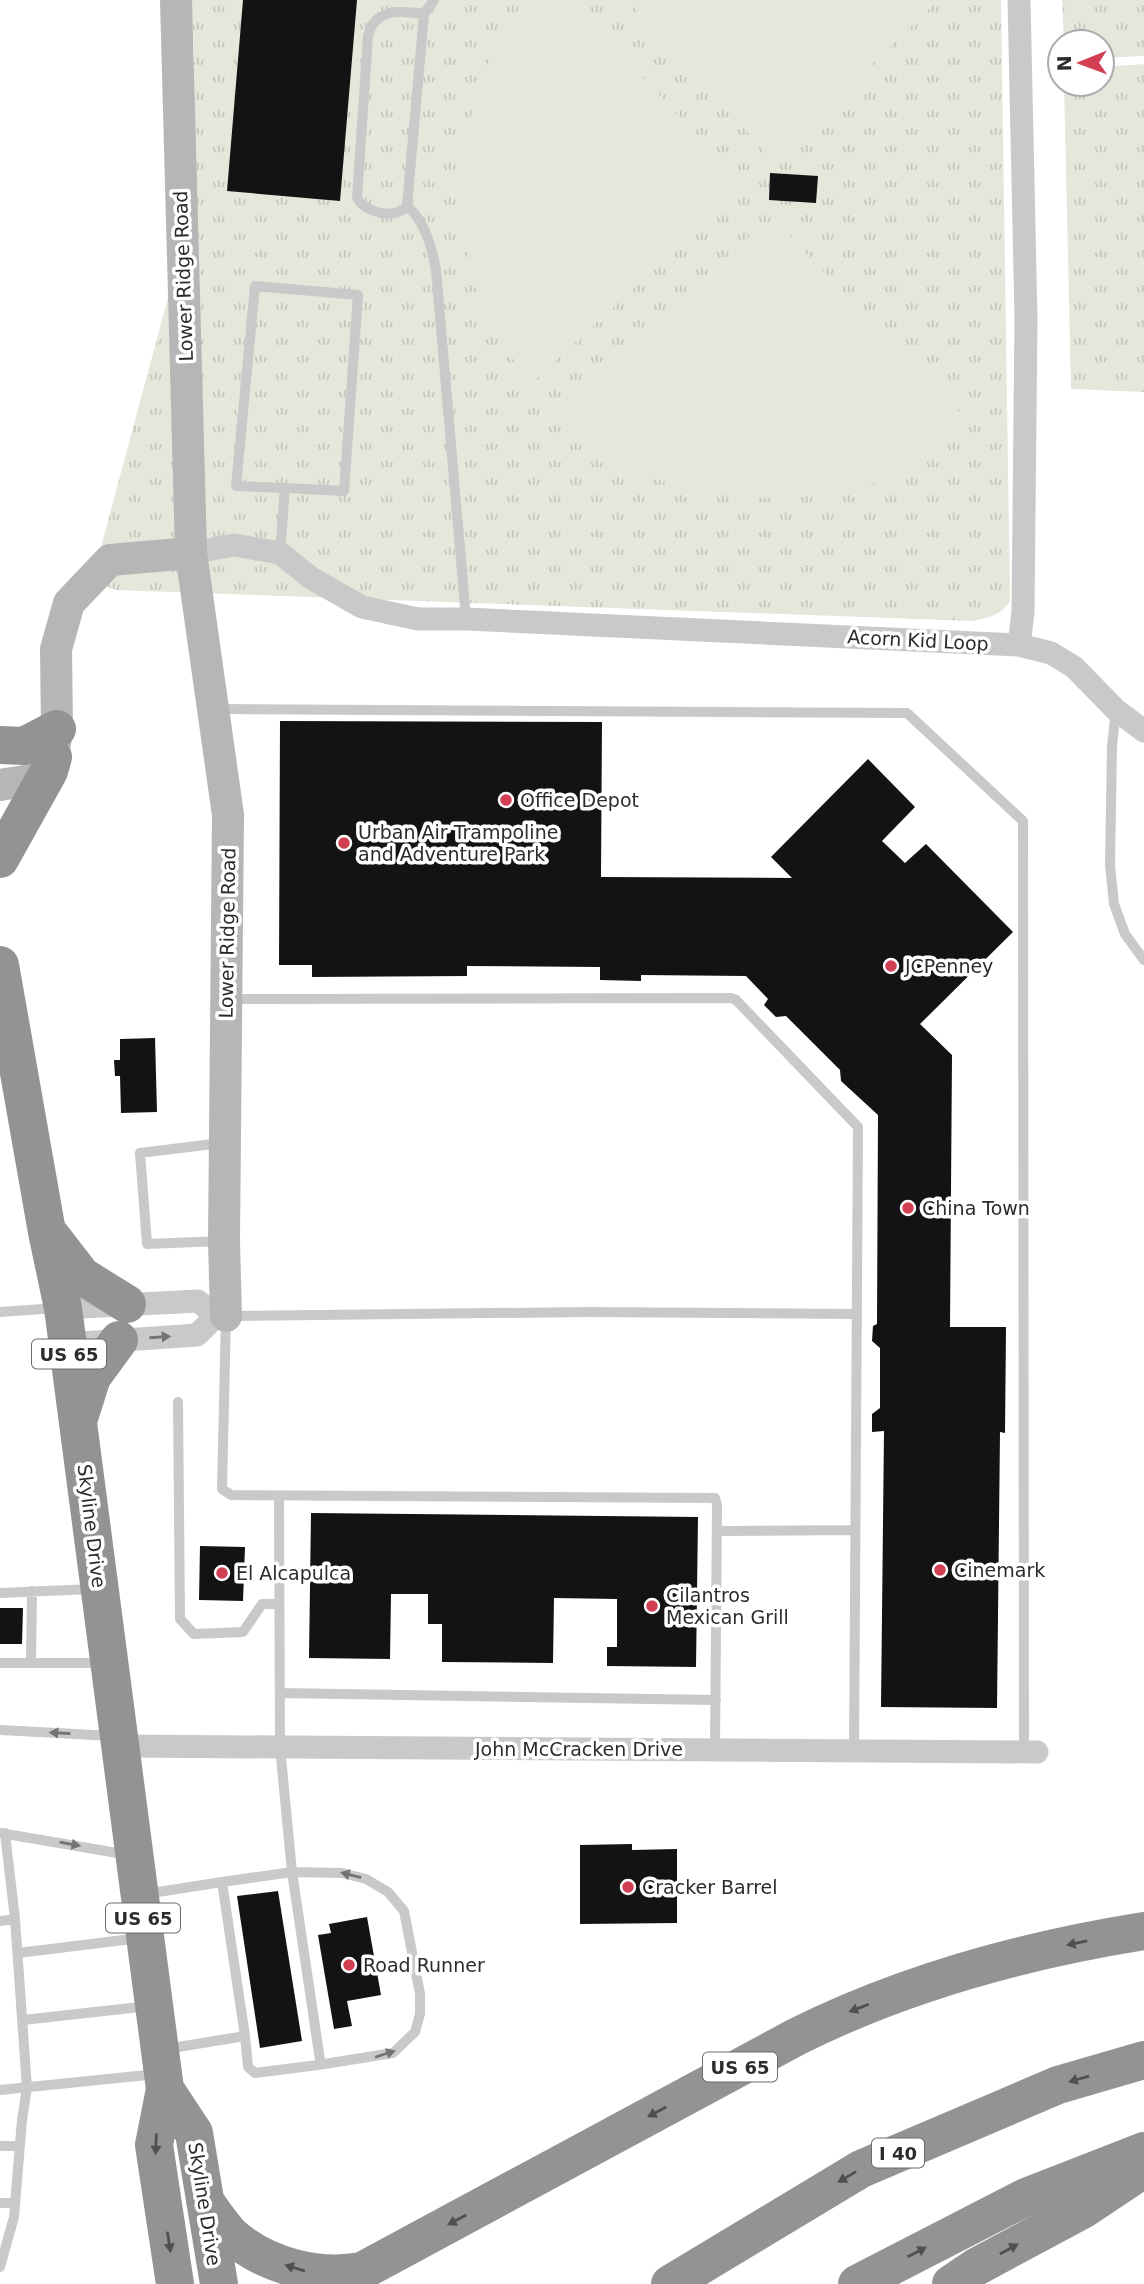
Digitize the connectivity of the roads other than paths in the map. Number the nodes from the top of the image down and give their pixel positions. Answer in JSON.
{"nodes":[{"id":1,"x":176,"y":0,"type":"edge"},
{"id":2,"x":434,"y":0,"type":"edge"},
{"id":3,"x":1019,"y":0,"type":"edge"},
{"id":4,"x":424,"y":14,"type":"junction"},
{"id":5,"x":407,"y":206,"type":"junction"},
{"id":6,"x":285,"y":488,"type":"junction"},
{"id":7,"x":191,"y":552,"type":"junction"},
{"id":8,"x":280,"y":553,"type":"junction"},
{"id":9,"x":467,"y":619,"type":"junction"},
{"id":10,"x":1019,"y":645,"type":"junction"},
{"id":11,"x":213,"y":709,"type":"junction"},
{"id":12,"x":1116,"y":710,"type":"junction"},
{"id":13,"x":1144,"y":731,"type":"edge"},
{"id":14,"x":55,"y":743,"type":"junction"},
{"id":15,"x":0,"y":746,"type":"edge"},
{"id":16,"x":0,"y":785,"type":"edge"},
{"id":17,"x":0,"y":859,"type":"edge"},
{"id":18,"x":1144,"y":960,"type":"edge"},
{"id":19,"x":0,"y":965,"type":"edge"},
{"id":20,"x":226,"y":999,"type":"junction"},
{"id":21,"x":4,"y":1005,"type":"edge"},
{"id":22,"x":225,"y":1143,"type":"junction"},
{"id":23,"x":47,"y":1232,"type":"junction"},
{"id":24,"x":224,"y":1241,"type":"junction"},
{"id":25,"x":0,"y":1312,"type":"edge"},
{"id":26,"x":857,"y":1314,"type":"junction"},
{"id":27,"x":221,"y":1316,"type":"junction"},
{"id":28,"x":123,"y":1322,"type":"junction"},
{"id":29,"x":65,"y":1326,"type":"junction"},
{"id":30,"x":178,"y":1402,"type":"dead end"},
{"id":31,"x":78,"y":1420,"type":"junction"},
{"id":32,"x":279,"y":1496,"type":"junction"},
{"id":33,"x":855,"y":1530,"type":"junction"},
{"id":34,"x":717,"y":1531,"type":"junction"},
{"id":35,"x":100,"y":1588,"type":"junction"},
{"id":36,"x":32,"y":1591,"type":"junction"},
{"id":37,"x":0,"y":1593,"type":"edge"},
{"id":38,"x":279,"y":1604,"type":"junction"},
{"id":39,"x":0,"y":1662,"type":"edge"},
{"id":40,"x":110,"y":1662,"type":"junction"},
{"id":41,"x":32,"y":1663,"type":"junction"},
{"id":42,"x":280,"y":1693,"type":"junction"},
{"id":43,"x":716,"y":1700,"type":"junction"},
{"id":44,"x":0,"y":1730,"type":"edge"},
{"id":45,"x":120,"y":1741,"type":"junction"},
{"id":46,"x":280,"y":1747,"type":"junction"},
{"id":47,"x":715,"y":1750,"type":"junction"},
{"id":48,"x":854,"y":1751,"type":"junction"},
{"id":49,"x":1030,"y":1752,"type":"joint"},
{"id":50,"x":3,"y":1833,"type":"edge"},
{"id":51,"x":135,"y":1856,"type":"junction"},
{"id":52,"x":292,"y":1872,"type":"junction"},
{"id":53,"x":222,"y":1882,"type":"junction"},
{"id":54,"x":140,"y":1895,"type":"junction"},
{"id":55,"x":15,"y":1919,"type":"junction"},
{"id":56,"x":0,"y":1921,"type":"edge"},
{"id":57,"x":1144,"y":1931,"type":"edge"},
{"id":58,"x":146,"y":1937,"type":"junction"},
{"id":59,"x":18,"y":1954,"type":"junction"},
{"id":60,"x":154,"y":2006,"type":"junction"},
{"id":61,"x":23,"y":2020,"type":"junction"},
{"id":62,"x":245,"y":2036,"type":"junction"},
{"id":63,"x":1144,"y":2060,"type":"edge"},
{"id":64,"x":318,"y":2065,"type":"junction"},
{"id":65,"x":163,"y":2071,"type":"junction"},
{"id":66,"x":27,"y":2088,"type":"junction"},
{"id":67,"x":0,"y":2090,"type":"edge"},
{"id":68,"x":0,"y":2146,"type":"edge"},
{"id":69,"x":20,"y":2146,"type":"junction"},
{"id":70,"x":1144,"y":2151,"type":"edge"},
{"id":71,"x":1144,"y":2169,"type":"edge"},
{"id":72,"x":204,"y":2200,"type":"junction"},
{"id":73,"x":0,"y":2203,"type":"edge"},
{"id":74,"x":15,"y":2203,"type":"junction"},
{"id":75,"x":0,"y":2267,"type":"edge"},
{"id":76,"x":353,"y":2277,"type":"edge"},
{"id":77,"x":175,"y":2284,"type":"edge"},
{"id":78,"x":219,"y":2284,"type":"edge"},
{"id":79,"x":670,"y":2284,"type":"edge"},
{"id":80,"x":857,"y":2284,"type":"edge"},
{"id":81,"x":951,"y":2284,"type":"edge"}],
"edges":[{"from":1,"to":7,"type":"street","name":"Lower Ridge Road"},
{"from":2,"to":4,"type":"lane"},
{"from":3,"to":10,"type":"street"},
{"from":4,"to":5,"type":"lane"},
{"from":4,"to":5,"type":"lane"},
{"from":5,"to":9,"type":"lane"},
{"from":6,"to":6,"type":"lane"},
{"from":6,"to":8,"type":"lane"},
{"from":7,"to":8,"type":"street","name":"Acorn Kid Loop"},
{"from":7,"to":11,"type":"street","name":"Lower Ridge Road"},
{"from":7,"to":14,"type":"street"},
{"from":8,"to":9,"type":"street","name":"Acorn Kid Loop"},
{"from":9,"to":10,"type":"street","name":"Acorn Kid Loop"},
{"from":10,"to":12,"type":"street","name":"Acorn Kid Loop"},
{"from":11,"to":20,"type":"street","name":"Lower Ridge Road"},
{"from":11,"to":49,"type":"lane"},
{"from":12,"to":13,"type":"street","name":"Acorn Kid Loop"},
{"from":12,"to":18,"type":"lane"},
{"from":14,"to":15,"type":"highway"},
{"from":14,"to":16,"type":"street"},
{"from":14,"to":17,"type":"highway"},
{"from":19,"to":21,"type":"highway","name":"Skyline Drive","number":"US 65"},
{"from":20,"to":22,"type":"street","name":"Lower Ridge Road"},
{"from":20,"to":26,"type":"lane"},
{"from":21,"to":23,"type":"highway","name":"Skyline Drive","number":"US 65"},
{"from":22,"to":24,"type":"street","name":"Lower Ridge Road"},
{"from":22,"to":24,"type":"lane"},
{"from":23,"to":28,"type":"highway"},
{"from":23,"to":29,"type":"highway","name":"Skyline Drive","number":"US 65"},
{"from":24,"to":27,"type":"street","name":"Lower Ridge Road"},
{"from":25,"to":29,"type":"lane"},
{"from":26,"to":27,"type":"lane"},
{"from":26,"to":33,"type":"lane"},
{"from":27,"to":28,"type":"street"},
{"from":28,"to":27,"type":"street","one_way":true},
{"from":27,"to":32,"type":"lane"},
{"from":28,"to":29,"type":"street"},
{"from":28,"to":29,"type":"street"},
{"from":28,"to":31,"type":"highway"},
{"from":29,"to":31,"type":"highway","name":"Skyline Drive","number":"US 65"},
{"from":30,"to":38,"type":"lane"},
{"from":31,"to":35,"type":"highway","name":"Skyline Drive","number":"US 65"},
{"from":32,"to":34,"type":"lane"},
{"from":32,"to":38,"type":"lane"},
{"from":33,"to":34,"type":"lane"},
{"from":33,"to":48,"type":"lane"},
{"from":34,"to":43,"type":"lane"},
{"from":35,"to":36,"type":"lane"},
{"from":35,"to":40,"type":"highway","name":"Skyline Drive","number":"US 65"},
{"from":36,"to":37,"type":"lane"},
{"from":36,"to":41,"type":"lane"},
{"from":38,"to":42,"type":"lane"},
{"from":39,"to":41,"type":"lane"},
{"from":40,"to":41,"type":"lane"},
{"from":40,"to":45,"type":"highway","name":"Skyline Drive","number":"US 65"},
{"from":42,"to":43,"type":"lane"},
{"from":42,"to":46,"type":"lane"},
{"from":43,"to":47,"type":"lane"},
{"from":45,"to":44,"type":"lane","one_way":true},
{"from":45,"to":46,"type":"street","name":"John McCracken Drive"},
{"from":45,"to":51,"type":"highway","name":"Skyline Drive","number":"US 65"},
{"from":46,"to":47,"type":"street","name":"John McCracken Drive"},
{"from":46,"to":52,"type":"lane"},
{"from":47,"to":48,"type":"street","name":"John McCracken Drive"},
{"from":48,"to":49,"type":"street","name":"John McCracken Drive"},
{"from":50,"to":51,"type":"lane","one_way":true},
{"from":50,"to":55,"type":"lane"},
{"from":51,"to":54,"type":"highway","name":"Skyline Drive","number":"US 65"},
{"from":52,"to":53,"type":"lane"},
{"from":52,"to":64,"type":"lane"},
{"from":64,"to":52,"type":"lane","one_way":true},
{"from":53,"to":54,"type":"lane"},
{"from":53,"to":62,"type":"lane"},
{"from":54,"to":58,"type":"highway","name":"Skyline Drive","number":"US 65"},
{"from":55,"to":56,"type":"lane"},
{"from":55,"to":59,"type":"lane"},
{"from":57,"to":76,"type":"highway","number":"US 65","one_way":true},
{"from":58,"to":59,"type":"lane"},
{"from":58,"to":60,"type":"highway","name":"Skyline Drive","number":"US 65"},
{"from":59,"to":61,"type":"lane"},
{"from":60,"to":61,"type":"lane"},
{"from":60,"to":65,"type":"highway","name":"Skyline Drive","number":"US 65"},
{"from":61,"to":66,"type":"lane"},
{"from":62,"to":64,"type":"lane"},
{"from":62,"to":65,"type":"lane"},
{"from":63,"to":79,"type":"highway","number":"I 40","one_way":true},
{"from":65,"to":66,"type":"lane"},
{"from":65,"to":72,"type":"highway","name":"Skyline Drive","number":"US 65"},
{"from":65,"to":77,"type":"highway","name":"Skyline Drive","number":"US 65","one_way":true},
{"from":66,"to":67,"type":"lane"},
{"from":66,"to":69,"type":"lane"},
{"from":68,"to":69,"type":"lane"},
{"from":69,"to":74,"type":"lane"},
{"from":80,"to":70,"type":"highway","one_way":true},
{"from":81,"to":71,"type":"highway","one_way":true},
{"from":76,"to":72,"type":"highway","number":"US 65","one_way":true},
{"from":72,"to":78,"type":"highway","name":"Skyline Drive"},
{"from":73,"to":74,"type":"lane"},
{"from":74,"to":75,"type":"lane"}]}
